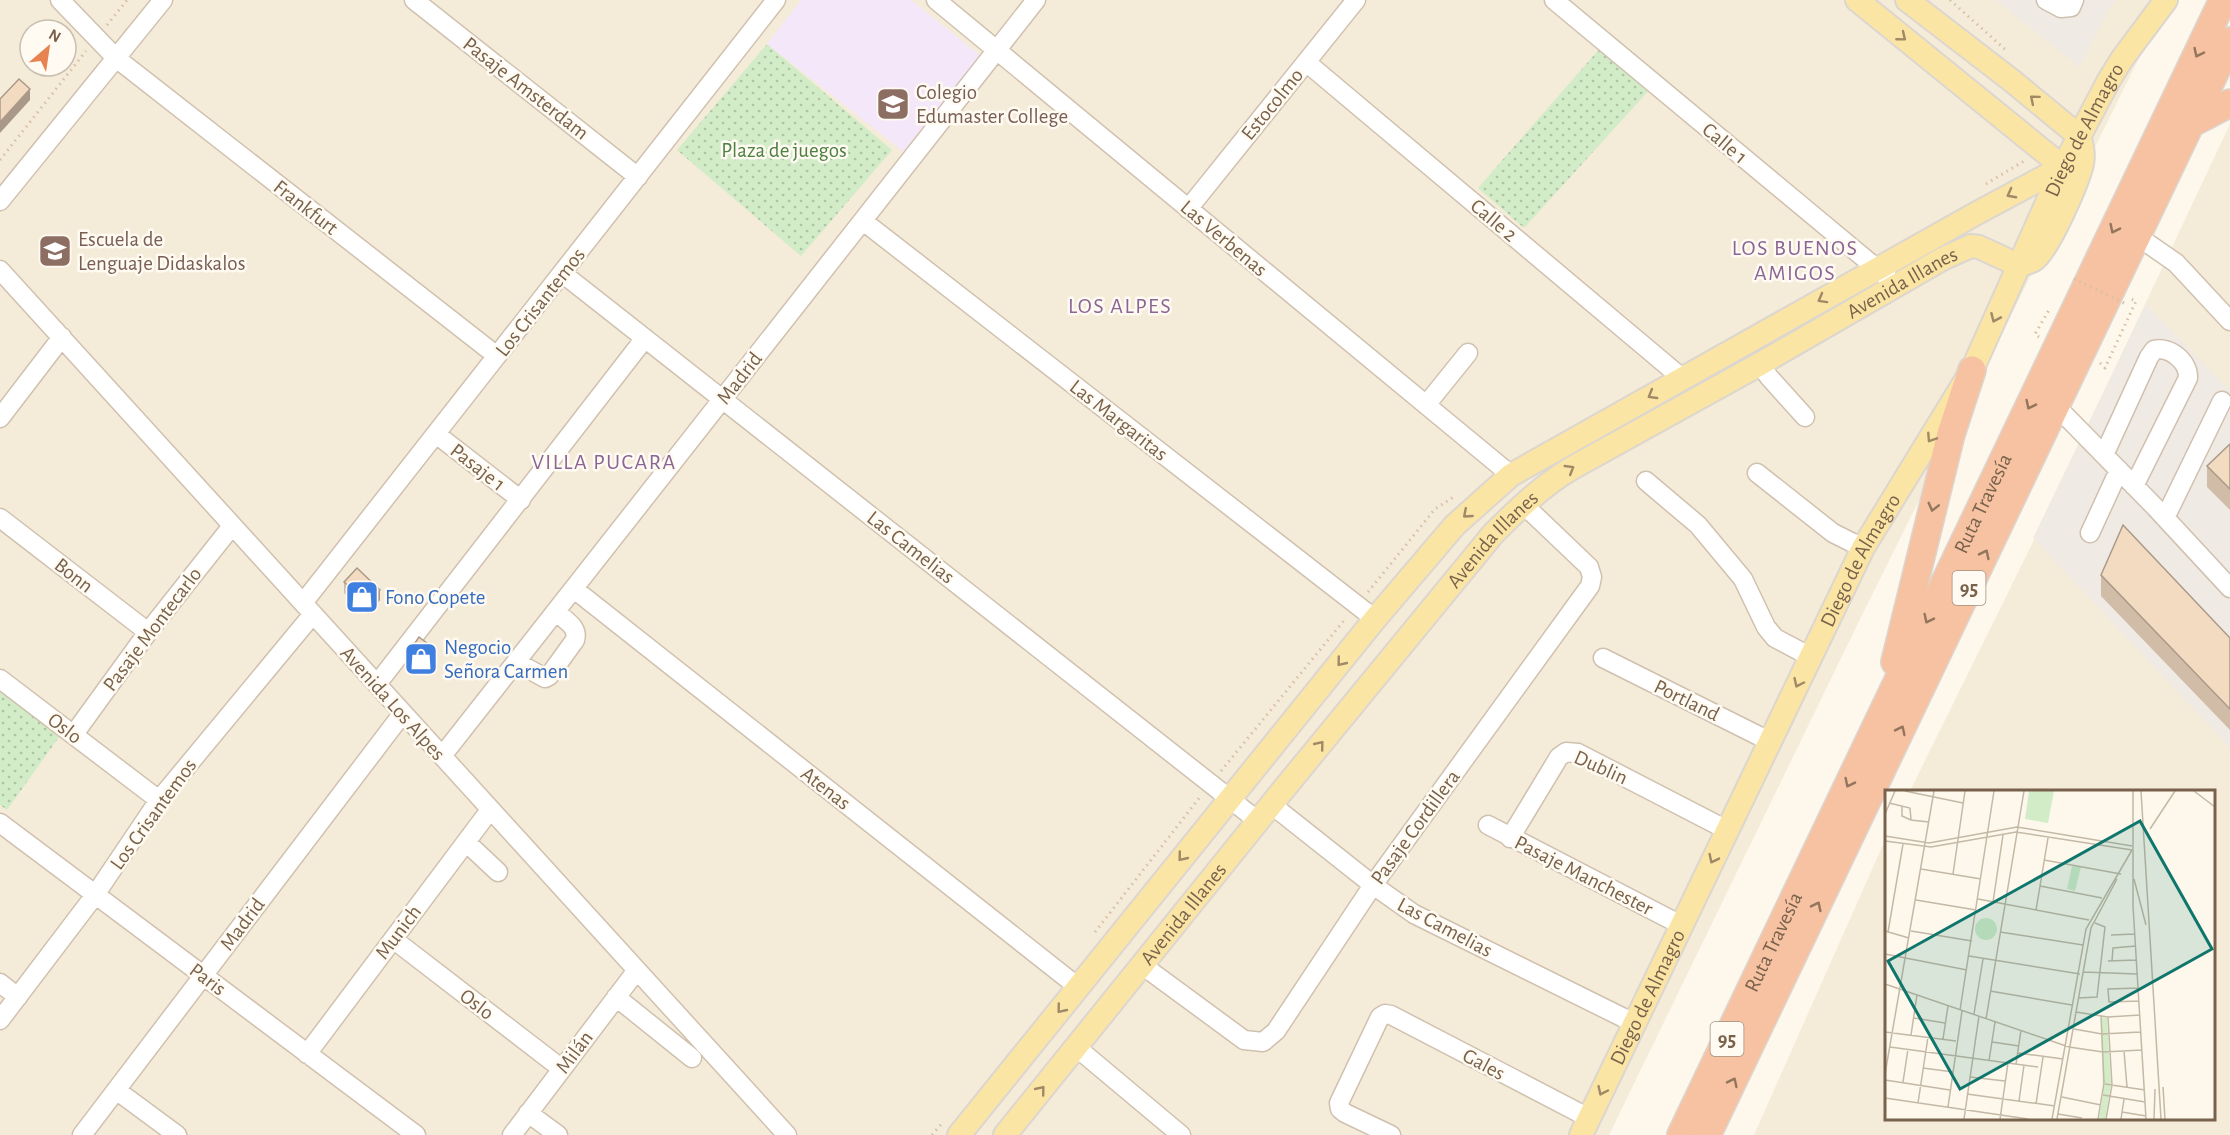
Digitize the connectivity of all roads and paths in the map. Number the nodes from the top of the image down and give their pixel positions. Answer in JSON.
{"nodes":[{"id":1,"x":60,"y":0,"type":"edge"},
{"id":2,"x":127,"y":0,"type":"edge"},
{"id":3,"x":163,"y":0,"type":"edge"},
{"id":4,"x":414,"y":0,"type":"edge"},
{"id":5,"x":776,"y":0,"type":"edge"},
{"id":6,"x":936,"y":0,"type":"edge"},
{"id":7,"x":1036,"y":0,"type":"edge"},
{"id":8,"x":1356,"y":0,"type":"edge"},
{"id":9,"x":1554,"y":0,"type":"edge"},
{"id":10,"x":2046,"y":0,"type":"edge"},
{"id":11,"x":2074,"y":0,"type":"edge"},
{"id":12,"x":2166,"y":0,"type":"edge"},
{"id":13,"x":2223,"y":0,"type":"edge"},
{"id":14,"x":1862,"y":2,"type":"edge"},
{"id":15,"x":1920,"y":4,"type":"edge"},
{"id":16,"x":96,"y":38,"type":"junction"},
{"id":17,"x":2230,"y":40,"type":"edge"},
{"id":18,"x":997,"y":51,"type":"junction"},
{"id":19,"x":116,"y":58,"type":"junction"},
{"id":20,"x":1306,"y":62,"type":"junction"},
{"id":21,"x":2230,"y":103,"type":"edge"},
{"id":22,"x":2190,"y":124,"type":"junction"},
{"id":23,"x":2079,"y":136,"type":"junction"},
{"id":24,"x":0,"y":160,"type":"edge"},
{"id":25,"x":2063,"y":167,"type":"junction"},
{"id":26,"x":638,"y":177,"type":"junction"},
{"id":27,"x":0,"y":201,"type":"edge"},
{"id":28,"x":1188,"y":208,"type":"junction"},
{"id":29,"x":863,"y":221,"type":"junction"},
{"id":30,"x":2137,"y":236,"type":"junction"},
{"id":31,"x":2018,"y":265,"type":"junction"},
{"id":32,"x":1877,"y":269,"type":"junction"},
{"id":33,"x":0,"y":270,"type":"edge"},
{"id":34,"x":562,"y":273,"type":"junction"},
{"id":35,"x":2074,"y":279,"type":"dead end"},
{"id":36,"x":1896,"y":285,"type":"junction"},
{"id":37,"x":2136,"y":301,"type":"dead end"},
{"id":38,"x":2123,"y":315,"type":"dead end"},
{"id":39,"x":2230,"y":321,"type":"edge"},
{"id":40,"x":62,"y":337,"type":"junction"},
{"id":41,"x":645,"y":338,"type":"junction"},
{"id":42,"x":1468,"y":353,"type":"dead end"},
{"id":43,"x":2104,"y":354,"type":"dead end"},
{"id":44,"x":497,"y":356,"type":"junction"},
{"id":45,"x":1761,"y":364,"type":"junction"},
{"id":46,"x":1972,"y":370,"type":"junction"},
{"id":47,"x":1682,"y":378,"type":"junction"},
{"id":48,"x":723,"y":399,"type":"junction"},
{"id":49,"x":2222,"y":401,"type":"dead end"},
{"id":50,"x":1426,"y":405,"type":"junction"},
{"id":51,"x":2056,"y":406,"type":"junction"},
{"id":52,"x":1805,"y":417,"type":"dead end"},
{"id":53,"x":0,"y":418,"type":"edge"},
{"id":54,"x":436,"y":434,"type":"junction"},
{"id":55,"x":2104,"y":455,"type":"junction"},
{"id":56,"x":2119,"y":470,"type":"junction"},
{"id":57,"x":1757,"y":473,"type":"dead end"},
{"id":58,"x":1511,"y":475,"type":"junction"},
{"id":59,"x":1646,"y":481,"type":"dead end"},
{"id":60,"x":2134,"y":486,"type":"junction"},
{"id":61,"x":520,"y":500,"type":"junction"},
{"id":62,"x":1523,"y":504,"type":"junction"},
{"id":63,"x":0,"y":518,"type":"edge"},
{"id":64,"x":2165,"y":518,"type":"junction"},
{"id":65,"x":232,"y":526,"type":"junction"},
{"id":66,"x":2090,"y":533,"type":"dead end"},
{"id":67,"x":1863,"y":548,"type":"junction"},
{"id":68,"x":2230,"y":588,"type":"edge"},
{"id":69,"x":574,"y":589,"type":"junction"},
{"id":70,"x":308,"y":609,"type":"junction"},
{"id":71,"x":556,"y":612,"type":"junction"},
{"id":72,"x":1375,"y":619,"type":"junction"},
{"id":73,"x":148,"y":632,"type":"junction"},
{"id":74,"x":1811,"y":657,"type":"junction"},
{"id":75,"x":1603,"y":658,"type":"dead end"},
{"id":76,"x":516,"y":662,"type":"junction"},
{"id":77,"x":0,"y":679,"type":"edge"},
{"id":78,"x":377,"y":684,"type":"junction"},
{"id":79,"x":403,"y":713,"type":"junction"},
{"id":80,"x":1875,"y":730,"type":"junction"},
{"id":81,"x":74,"y":734,"type":"junction"},
{"id":82,"x":1771,"y":742,"type":"junction"},
{"id":83,"x":442,"y":756,"type":"junction"},
{"id":84,"x":1229,"y":798,"type":"junction"},
{"id":85,"x":159,"y":800,"type":"junction"},
{"id":86,"x":490,"y":810,"type":"junction"},
{"id":87,"x":1265,"y":814,"type":"junction"},
{"id":88,"x":0,"y":823,"type":"edge"},
{"id":89,"x":1488,"y":825,"type":"dead end"},
{"id":90,"x":1727,"y":830,"type":"junction"},
{"id":91,"x":1510,"y":838,"type":"junction"},
{"id":92,"x":466,"y":842,"type":"junction"},
{"id":93,"x":498,"y":872,"type":"dead end"},
{"id":94,"x":1373,"y":885,"type":"junction"},
{"id":95,"x":95,"y":895,"type":"junction"},
{"id":96,"x":1681,"y":925,"type":"junction"},
{"id":97,"x":393,"y":939,"type":"junction"},
{"id":98,"x":1142,"y":965,"type":"junction"},
{"id":99,"x":637,"y":970,"type":"junction"},
{"id":100,"x":203,"y":976,"type":"junction"},
{"id":101,"x":0,"y":983,"type":"edge"},
{"id":102,"x":1078,"y":987,"type":"junction"},
{"id":103,"x":18,"y":997,"type":"junction"},
{"id":104,"x":616,"y":997,"type":"junction"},
{"id":105,"x":0,"y":1020,"type":"edge"},
{"id":106,"x":1634,"y":1023,"type":"junction"},
{"id":107,"x":1076,"y":1047,"type":"junction"},
{"id":108,"x":307,"y":1054,"type":"junction"},
{"id":109,"x":692,"y":1059,"type":"dead end"},
{"id":110,"x":562,"y":1069,"type":"junction"},
{"id":111,"x":116,"y":1090,"type":"junction"},
{"id":112,"x":528,"y":1113,"type":"junction"},
{"id":113,"x":1585,"y":1127,"type":"edge"},
{"id":114,"x":82,"y":1135,"type":"edge"},
{"id":115,"x":177,"y":1135,"type":"edge"},
{"id":116,"x":416,"y":1135,"type":"edge"},
{"id":117,"x":512,"y":1135,"type":"edge"},
{"id":118,"x":558,"y":1135,"type":"edge"},
{"id":119,"x":788,"y":1135,"type":"edge"},
{"id":120,"x":959,"y":1135,"type":"edge"},
{"id":121,"x":1005,"y":1135,"type":"edge"},
{"id":122,"x":1181,"y":1135,"type":"edge"},
{"id":123,"x":1391,"y":1135,"type":"edge"},
{"id":124,"x":1681,"y":1135,"type":"edge"},
{"id":125,"x":1707,"y":1135,"type":"edge"}],
"edges":[{"from":1,"to":16,"type":"street","name":"Frankfurt"},
{"from":2,"to":16,"type":"path"},
{"from":3,"to":19,"type":"street"},
{"from":4,"to":26,"type":"street","name":"Pasaje Amsterdam"},
{"from":5,"to":26,"type":"street","name":"Los Crisantemos"},
{"from":6,"to":18,"type":"street","name":"Las Verbenas"},
{"from":7,"to":18,"type":"street","name":"Madrid"},
{"from":8,"to":20,"type":"street","name":"Estocolmo"},
{"from":9,"to":32,"type":"street","name":"Calle 1"},
{"from":10,"to":11,"type":"street"},
{"from":12,"to":23,"type":"main road","name":"Diego de Almagro"},
{"from":13,"to":80,"type":"highway","name":"Ruta Travesía","number":"95","one_way":true},
{"from":14,"to":25,"type":"main road","one_way":true},
{"from":23,"to":15,"type":"main road","one_way":true},
{"from":16,"to":19,"type":"street","name":"Frankfurt"},
{"from":16,"to":24,"type":"path"},
{"from":17,"to":22,"type":"highway","name":"Ruta Travesía","number":"95"},
{"from":18,"to":28,"type":"street","name":"Las Verbenas"},
{"from":18,"to":29,"type":"street","name":"Madrid"},
{"from":19,"to":27,"type":"street"},
{"from":19,"to":44,"type":"street","name":"Frankfurt"},
{"from":20,"to":28,"type":"street","name":"Estocolmo"},
{"from":20,"to":47,"type":"street","name":"Calle 2"},
{"from":21,"to":22,"type":"highway"},
{"from":22,"to":30,"type":"highway","name":"Ruta Travesía","number":"95"},
{"from":23,"to":25,"type":"main road","name":"Diego de Almagro"},
{"from":23,"to":31,"type":"main road"},
{"from":25,"to":31,"type":"main road","name":"Diego de Almagro"},
{"from":25,"to":32,"type":"main road","name":"Avenida Illanes","one_way":true},
{"from":26,"to":34,"type":"street","name":"Los Crisantemos"},
{"from":28,"to":50,"type":"street","name":"Las Verbenas"},
{"from":29,"to":48,"type":"street","name":"Madrid"},
{"from":29,"to":72,"type":"street","name":"Las Margaritas"},
{"from":30,"to":39,"type":"street"},
{"from":30,"to":51,"type":"highway","name":"Ruta Travesía","number":"95"},
{"from":31,"to":36,"type":"main road","name":"Avenida Illanes"},
{"from":31,"to":46,"type":"main road","name":"Diego de Almagro","one_way":true},
{"from":32,"to":36,"type":"street","name":"Calle 1"},
{"from":32,"to":47,"type":"main road","name":"Avenida Illanes","one_way":true},
{"from":33,"to":40,"type":"street","name":"Avenida Los Alpes"},
{"from":34,"to":41,"type":"street","name":"Las Camelias"},
{"from":34,"to":44,"type":"street","name":"Los Crisantemos"},
{"from":35,"to":38,"type":"path","bridge":true},
{"from":36,"to":45,"type":"main road","name":"Avenida Illanes"},
{"from":37,"to":43,"type":"path"},
{"from":40,"to":53,"type":"street"},
{"from":40,"to":65,"type":"street","name":"Avenida Los Alpes"},
{"from":41,"to":48,"type":"street","name":"Las Camelias"},
{"from":41,"to":61,"type":"street"},
{"from":42,"to":50,"type":"street"},
{"from":44,"to":54,"type":"street","name":"Los Crisantemos"},
{"from":45,"to":52,"type":"street"},
{"from":62,"to":45,"type":"main road","name":"Avenida Illanes","one_way":true},
{"from":46,"to":67,"type":"main road","name":"Diego de Almagro","one_way":true},
{"from":46,"to":80,"type":"highway","one_way":true},
{"from":47,"to":58,"type":"main road","name":"Avenida Illanes","one_way":true},
{"from":48,"to":69,"type":"street","name":"Madrid"},
{"from":48,"to":84,"type":"street","name":"Las Camelias"},
{"from":49,"to":64,"type":"street"},
{"from":50,"to":58,"type":"street","name":"Las Verbenas"},
{"from":51,"to":55,"type":"street"},
{"from":125,"to":51,"type":"highway","name":"Ruta Travesía","number":"95","one_way":true},
{"from":54,"to":61,"type":"street","name":"Pasaje 1"},
{"from":54,"to":70,"type":"street","name":"Los Crisantemos"},
{"from":55,"to":56,"type":"street"},
{"from":55,"to":60,"type":"street"},
{"from":56,"to":60,"type":"street"},
{"from":56,"to":66,"type":"street"},
{"from":57,"to":67,"type":"street"},
{"from":58,"to":72,"type":"main road","name":"Avenida Illanes","one_way":true},
{"from":59,"to":74,"type":"street"},
{"from":60,"to":64,"type":"street"},
{"from":61,"to":78,"type":"street"},
{"from":87,"to":62,"type":"main road","name":"Avenida Illanes","one_way":true},
{"from":62,"to":94,"type":"street","name":"Pasaje Cordillera"},
{"from":63,"to":73,"type":"street","name":"Bonn"},
{"from":64,"to":68,"type":"street"},
{"from":65,"to":70,"type":"street","name":"Avenida Los Alpes"},
{"from":65,"to":73,"type":"street","name":"Pasaje Montecarlo"},
{"from":67,"to":74,"type":"main road","name":"Diego de Almagro"},
{"from":69,"to":71,"type":"street","name":"Madrid"},
{"from":69,"to":102,"type":"street","name":"Atenas"},
{"from":70,"to":78,"type":"street","name":"Avenida Los Alpes"},
{"from":70,"to":85,"type":"street","name":"Los Crisantemos"},
{"from":71,"to":76,"type":"street","name":"Madrid"},
{"from":71,"to":76,"type":"street"},
{"from":72,"to":84,"type":"main road","name":"Avenida Illanes","one_way":true},
{"from":73,"to":81,"type":"street","name":"Pasaje Montecarlo"},
{"from":74,"to":82,"type":"main road","name":"Diego de Almagro","one_way":true},
{"from":75,"to":82,"type":"street","name":"Portland"},
{"from":76,"to":83,"type":"street","name":"Madrid"},
{"from":77,"to":81,"type":"street","name":"Oslo"},
{"from":78,"to":79,"type":"street","name":"Avenida Los Alpes"},
{"from":79,"to":83,"type":"street","name":"Avenida Los Alpes"},
{"from":79,"to":100,"type":"street","name":"Madrid"},
{"from":80,"to":124,"type":"highway","name":"Ruta Travesía","number":"95","one_way":true},
{"from":81,"to":85,"type":"street","name":"Oslo"},
{"from":82,"to":90,"type":"main road","name":"Diego de Almagro"},
{"from":83,"to":86,"type":"street","name":"Avenida Los Alpes"},
{"from":84,"to":87,"type":"street","name":"Las Camelias"},
{"from":84,"to":102,"type":"main road","name":"Avenida Illanes","one_way":true},
{"from":85,"to":95,"type":"street","name":"Los Crisantemos"},
{"from":86,"to":92,"type":"street","name":"Munich"},
{"from":86,"to":99,"type":"street","name":"Avenida Los Alpes"},
{"from":87,"to":94,"type":"street","name":"Las Camelias"},
{"from":87,"to":98,"type":"main road","name":"Avenida Illanes"},
{"from":88,"to":95,"type":"street","name":"Paris"},
{"from":89,"to":91,"type":"street","name":"Pasaje Manchester"},
{"from":90,"to":91,"type":"street","name":"Dublin"},
{"from":90,"to":96,"type":"main road","name":"Diego de Almagro","one_way":true},
{"from":91,"to":96,"type":"street","name":"Pasaje Manchester"},
{"from":92,"to":93,"type":"street"},
{"from":92,"to":97,"type":"street","name":"Munich"},
{"from":94,"to":98,"type":"street","name":"Pasaje Cordillera"},
{"from":94,"to":106,"type":"street","name":"Las Camelias"},
{"from":95,"to":100,"type":"street","name":"Paris"},
{"from":95,"to":103,"type":"street","name":"Los Crisantemos"},
{"from":96,"to":106,"type":"main road","name":"Diego de Almagro"},
{"from":97,"to":108,"type":"street","name":"Munich"},
{"from":97,"to":110,"type":"street","name":"Oslo"},
{"from":98,"to":107,"type":"main road","name":"Avenida Illanes"},
{"from":99,"to":104,"type":"street","name":"Milán"},
{"from":99,"to":119,"type":"street","name":"Avenida Los Alpes"},
{"from":100,"to":108,"type":"street","name":"Paris"},
{"from":100,"to":111,"type":"street","name":"Madrid"},
{"from":101,"to":103,"type":"street"},
{"from":102,"to":120,"type":"main road","name":"Avenida Illanes","one_way":true},
{"from":103,"to":105,"type":"street","name":"Los Crisantemos"},
{"from":104,"to":109,"type":"street"},
{"from":104,"to":110,"type":"street","name":"Milán"},
{"from":106,"to":113,"type":"main road","name":"Diego de Almagro","one_way":true},
{"from":121,"to":107,"type":"main road","name":"Avenida Illanes","one_way":true},
{"from":107,"to":122,"type":"street"},
{"from":108,"to":116,"type":"street","name":"Paris"},
{"from":110,"to":112,"type":"street","name":"Milán"},
{"from":111,"to":114,"type":"street","name":"Madrid"},
{"from":111,"to":115,"type":"street"},
{"from":112,"to":117,"type":"street","name":"Milán"},
{"from":112,"to":118,"type":"street"},
{"from":113,"to":123,"type":"street","name":"Gales"}]}
